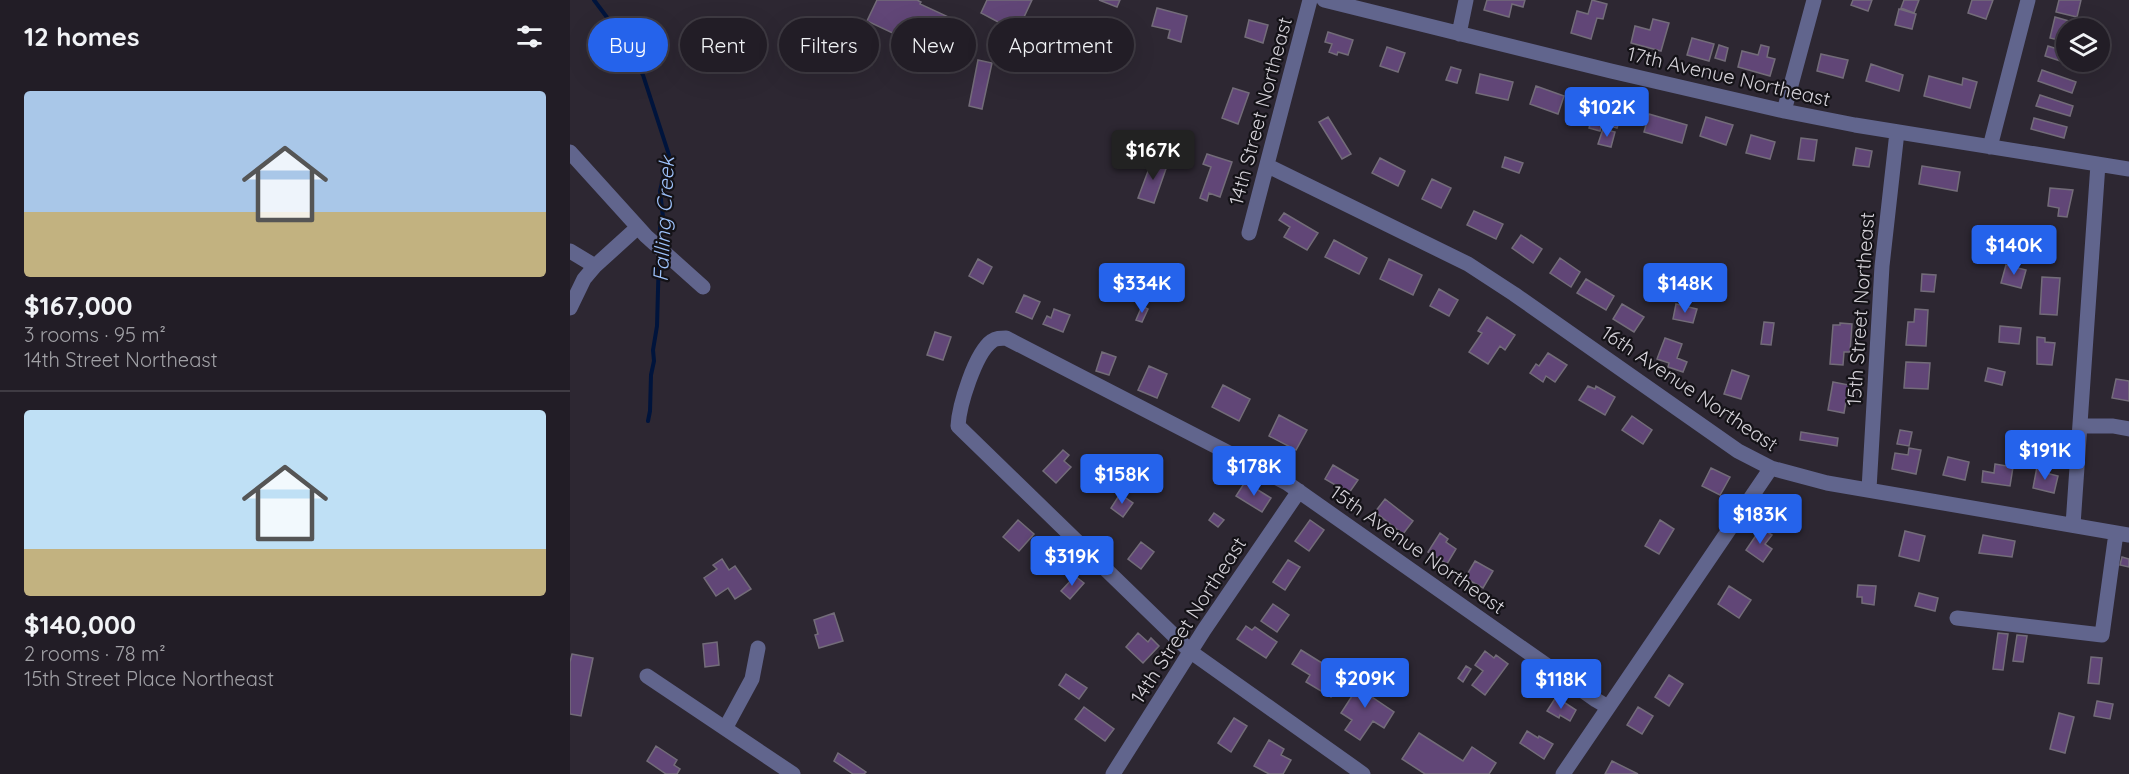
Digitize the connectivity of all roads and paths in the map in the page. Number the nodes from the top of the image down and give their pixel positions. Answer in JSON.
{"nodes":[{"id":1,"x":1310,"y":0,"type":"edge"},
{"id":2,"x":1324,"y":0,"type":"edge"},
{"id":3,"x":1466,"y":0,"type":"edge"},
{"id":4,"x":1814,"y":0,"type":"edge"},
{"id":5,"x":2028,"y":0,"type":"edge"},
{"id":6,"x":1459,"y":34,"type":"junction"},
{"id":7,"x":1784,"y":111,"type":"junction"},
{"id":8,"x":1897,"y":132,"type":"junction"},
{"id":9,"x":1990,"y":147,"type":"junction"},
{"id":10,"x":570,"y":152,"type":"edge"},
{"id":11,"x":2098,"y":164,"type":"junction"},
{"id":12,"x":1268,"y":166,"type":"junction"},
{"id":13,"x":2129,"y":169,"type":"edge"},
{"id":14,"x":638,"y":227,"type":"junction"},
{"id":15,"x":1249,"y":233,"type":"dead end"},
{"id":16,"x":570,"y":251,"type":"edge"},
{"id":17,"x":595,"y":266,"type":"junction"},
{"id":18,"x":703,"y":287,"type":"dead end"},
{"id":19,"x":570,"y":308,"type":"edge"},
{"id":20,"x":2081,"y":426,"type":"junction"},
{"id":21,"x":2129,"y":429,"type":"edge"},
{"id":22,"x":1771,"y":468,"type":"junction"},
{"id":23,"x":1869,"y":489,"type":"junction"},
{"id":24,"x":1299,"y":491,"type":"junction"},
{"id":25,"x":2073,"y":525,"type":"junction"},
{"id":26,"x":2123,"y":534,"type":"edge"},
{"id":27,"x":1957,"y":618,"type":"dead end"},
{"id":28,"x":758,"y":648,"type":"dead end"},
{"id":29,"x":1191,"y":652,"type":"junction"},
{"id":30,"x":647,"y":676,"type":"dead end"},
{"id":31,"x":1608,"y":707,"type":"junction"},
{"id":32,"x":726,"y":727,"type":"junction"},
{"id":33,"x":793,"y":774,"type":"edge"},
{"id":34,"x":1113,"y":774,"type":"edge"},
{"id":35,"x":1363,"y":774,"type":"edge"},
{"id":36,"x":1563,"y":774,"type":"edge"}],
"edges":[{"from":1,"to":12,"type":"street","name":"14th Street Northeast"},
{"from":2,"to":6,"type":"street","name":"17th Avenue Northeast"},
{"from":3,"to":6,"type":"street"},
{"from":4,"to":7,"type":"street"},
{"from":5,"to":9,"type":"street"},
{"from":6,"to":7,"type":"street","name":"17th Avenue Northeast"},
{"from":7,"to":8,"type":"street","name":"17th Avenue Northeast"},
{"from":8,"to":9,"type":"street","name":"17th Avenue Northeast"},
{"from":8,"to":23,"type":"street","name":"15th Street Northeast"},
{"from":9,"to":11,"type":"street","name":"17th Avenue Northeast"},
{"from":10,"to":14,"type":"street"},
{"from":11,"to":13,"type":"street","name":"17th Avenue Northeast"},
{"from":11,"to":20,"type":"street"},
{"from":12,"to":15,"type":"street","name":"14th Street Northeast"},
{"from":12,"to":22,"type":"street","name":"16th Avenue Northeast"},
{"from":14,"to":17,"type":"street"},
{"from":14,"to":18,"type":"street"},
{"from":16,"to":17,"type":"street"},
{"from":17,"to":19,"type":"street"},
{"from":20,"to":21,"type":"street"},
{"from":20,"to":25,"type":"street"},
{"from":22,"to":23,"type":"street","name":"16th Avenue Northeast"},
{"from":22,"to":31,"type":"street"},
{"from":23,"to":25,"type":"street","name":"16th Avenue Northeast"},
{"from":24,"to":29,"type":"street","name":"14th Street Northeast"},
{"from":24,"to":29,"type":"street","name":"15th Avenue Northeast"},
{"from":24,"to":31,"type":"street","name":"15th Avenue Northeast"},
{"from":25,"to":26,"type":"street","name":"16th Avenue Northeast"},
{"from":26,"to":27,"type":"street"},
{"from":28,"to":32,"type":"street"},
{"from":29,"to":34,"type":"street","name":"14th Street Northeast"},
{"from":29,"to":35,"type":"street"},
{"from":30,"to":32,"type":"street"},
{"from":31,"to":36,"type":"street"},
{"from":32,"to":33,"type":"street"}]}
